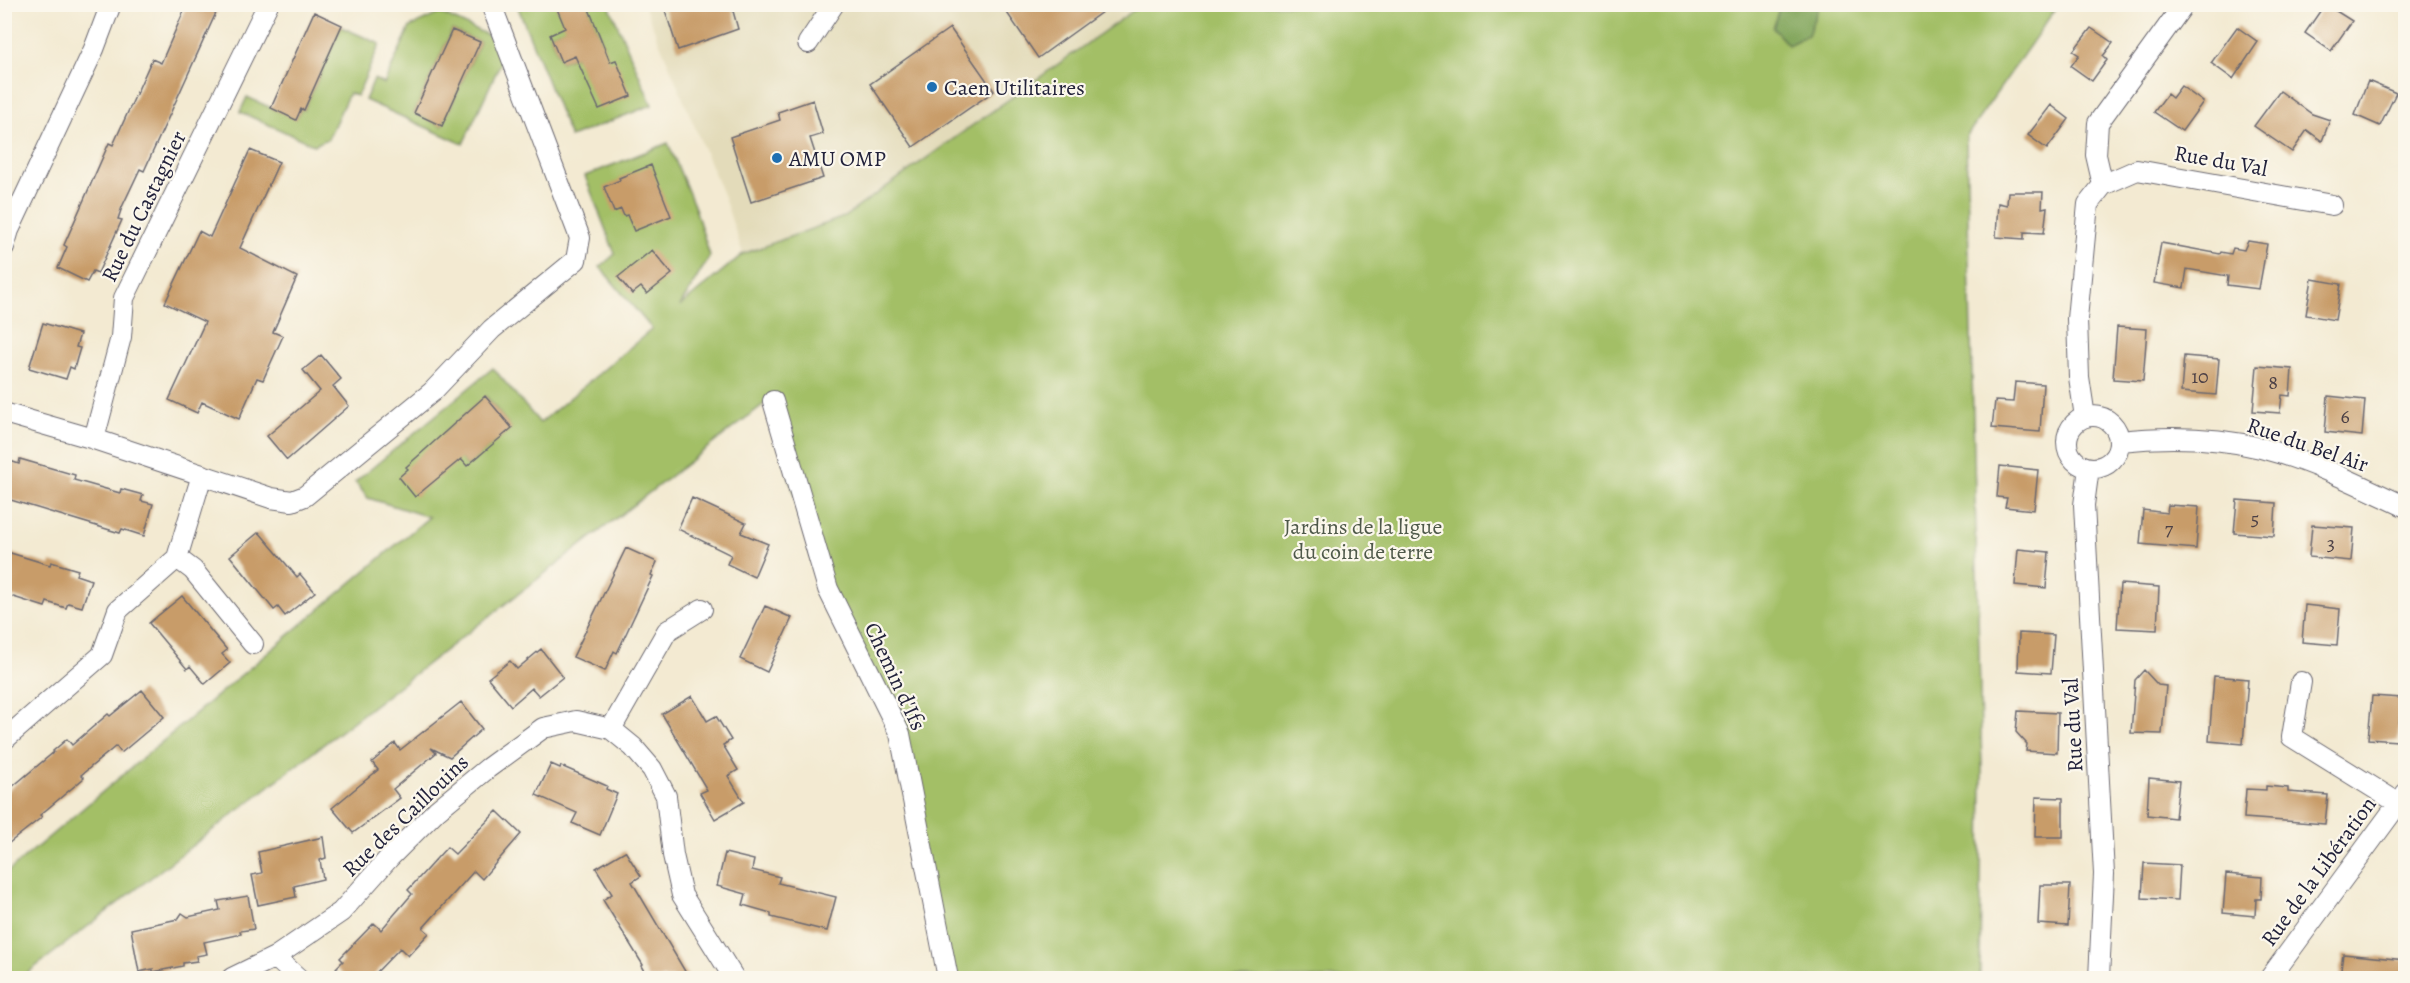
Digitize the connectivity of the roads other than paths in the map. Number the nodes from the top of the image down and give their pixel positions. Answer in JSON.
{"nodes":[{"id":1,"x":111,"y":4,"type":"edge"},
{"id":2,"x":268,"y":4,"type":"edge"},
{"id":3,"x":491,"y":4,"type":"edge"},
{"id":4,"x":834,"y":4,"type":"edge"},
{"id":5,"x":2184,"y":4,"type":"edge"},
{"id":6,"x":808,"y":43,"type":"dead end"},
{"id":7,"x":2103,"y":185,"type":"junction"},
{"id":8,"x":2332,"y":205,"type":"dead end"},
{"id":9,"x":4,"y":247,"type":"edge"},
{"id":10,"x":773,"y":401,"type":"dead end"},
{"id":11,"x":4,"y":412,"type":"edge"},
{"id":12,"x":2085,"y":417,"type":"junction"},
{"id":13,"x":94,"y":439,"type":"junction"},
{"id":14,"x":2120,"y":441,"type":"junction"},
{"id":15,"x":2089,"y":468,"type":"junction"},
{"id":16,"x":202,"y":475,"type":"junction"},
{"id":17,"x":2406,"y":507,"type":"edge"},
{"id":18,"x":177,"y":558,"type":"junction"},
{"id":19,"x":702,"y":609,"type":"dead end"},
{"id":20,"x":252,"y":644,"type":"dead end"},
{"id":21,"x":2301,"y":682,"type":"dead end"},
{"id":22,"x":611,"y":729,"type":"junction"},
{"id":23,"x":4,"y":740,"type":"edge"},
{"id":24,"x":2402,"y":798,"type":"edge"},
{"id":25,"x":275,"y":957,"type":"junction"},
{"id":26,"x":232,"y":978,"type":"edge"},
{"id":27,"x":298,"y":978,"type":"edge"},
{"id":28,"x":734,"y":978,"type":"edge"},
{"id":29,"x":948,"y":978,"type":"edge"},
{"id":30,"x":2099,"y":978,"type":"edge"},
{"id":31,"x":2270,"y":978,"type":"edge"}],
"edges":[{"from":1,"to":9,"type":"street"},
{"from":2,"to":13,"type":"street","name":"Rue du Castagnier"},
{"from":3,"to":16,"type":"street"},
{"from":4,"to":6,"type":"street"},
{"from":5,"to":7,"type":"street"},
{"from":7,"to":8,"type":"street","name":"Rue du Val"},
{"from":7,"to":12,"type":"street"},
{"from":10,"to":29,"type":"street","name":"Chemin d'Ifs"},
{"from":11,"to":13,"type":"street"},
{"from":12,"to":14,"type":"street"},
{"from":12,"to":15,"type":"street"},
{"from":13,"to":16,"type":"street"},
{"from":14,"to":15,"type":"street"},
{"from":14,"to":17,"type":"street","name":"Rue du Bel Air"},
{"from":15,"to":30,"type":"street","name":"Rue du Val"},
{"from":16,"to":18,"type":"street"},
{"from":18,"to":20,"type":"street"},
{"from":18,"to":23,"type":"street"},
{"from":19,"to":22,"type":"street"},
{"from":21,"to":24,"type":"street"},
{"from":22,"to":25,"type":"street","name":"Rue des Caillouins"},
{"from":22,"to":28,"type":"street","name":"Rue des Caillouins"},
{"from":24,"to":31,"type":"street","name":"Rue de la Libération"},
{"from":25,"to":26,"type":"street","name":"Rue des Caillouins"},
{"from":25,"to":27,"type":"street"}]}
